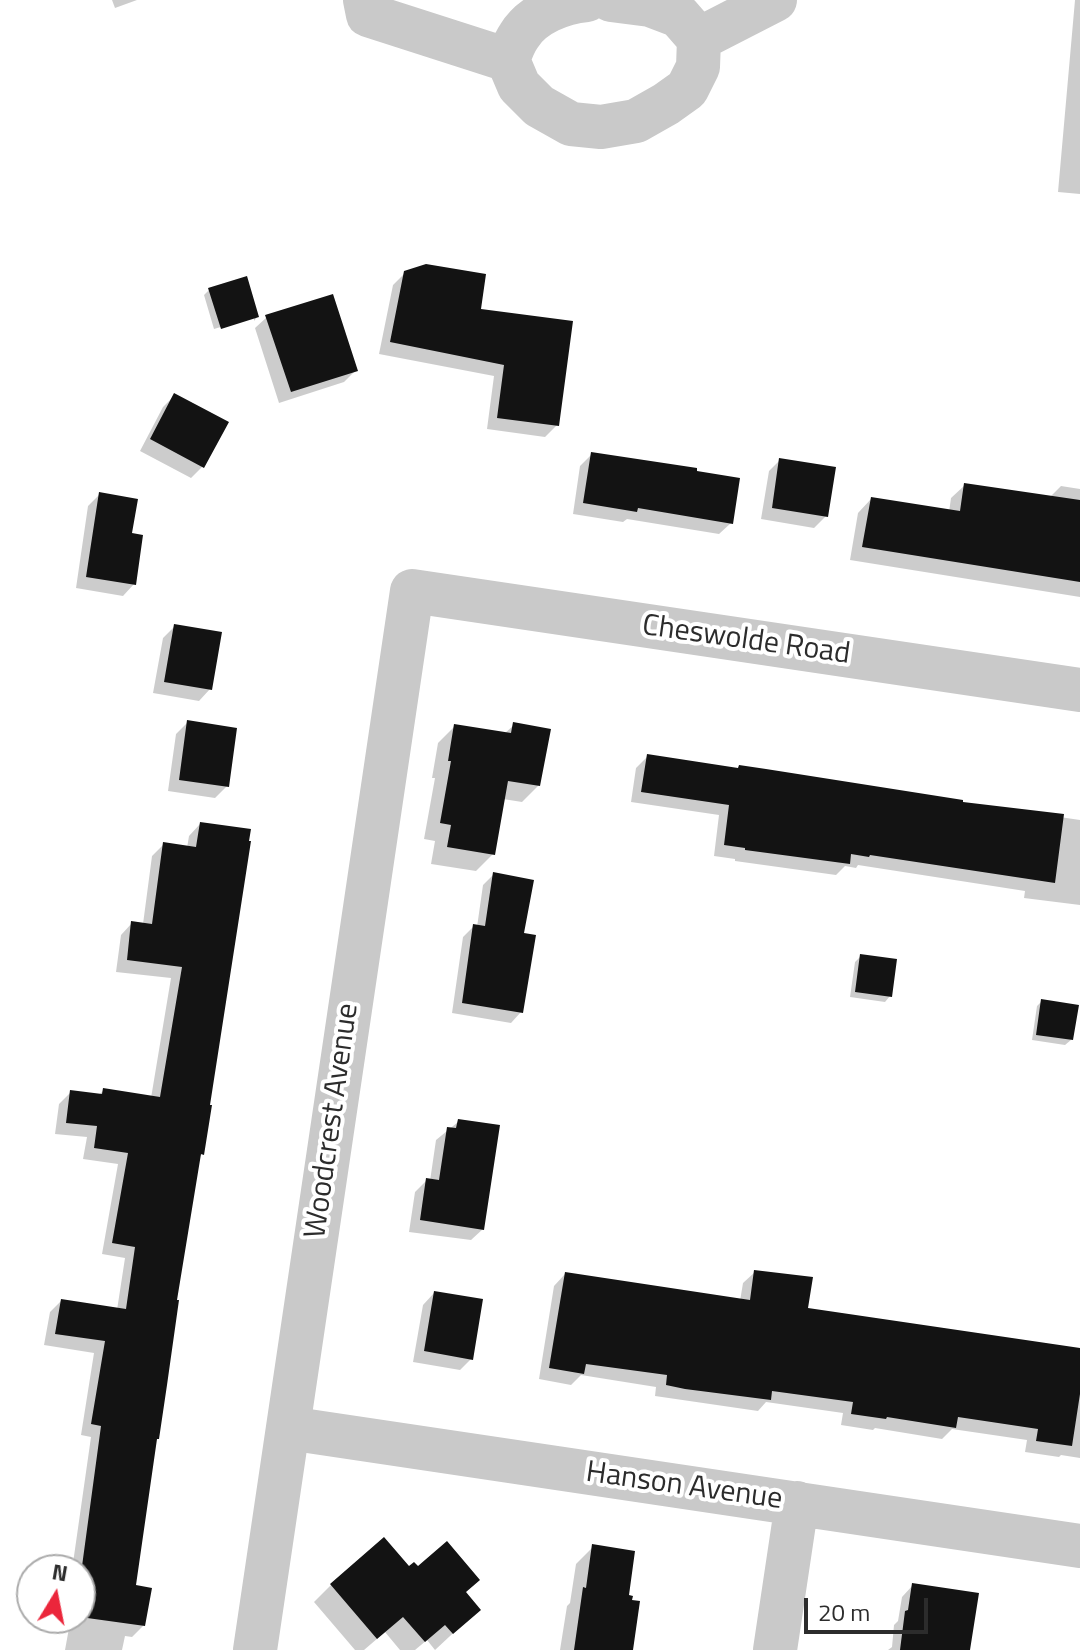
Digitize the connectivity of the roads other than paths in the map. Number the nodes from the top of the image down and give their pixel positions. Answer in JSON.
{"nodes":[{"id":1,"x":365,"y":0,"type":"edge"},
{"id":2,"x":587,"y":0,"type":"edge"},
{"id":3,"x":611,"y":0,"type":"edge"},
{"id":4,"x":775,"y":0,"type":"edge"},
{"id":5,"x":699,"y":39,"type":"junction"},
{"id":6,"x":508,"y":60,"type":"junction"},
{"id":7,"x":412,"y":591,"type":"joint"},
{"id":8,"x":1080,"y":690,"type":"edge"},
{"id":9,"x":288,"y":1428,"type":"junction"},
{"id":10,"x":797,"y":1503,"type":"junction"},
{"id":11,"x":1080,"y":1546,"type":"edge"},
{"id":12,"x":255,"y":1650,"type":"edge"},
{"id":13,"x":775,"y":1650,"type":"edge"}],
"edges":[{"from":1,"to":6,"type":"street"},
{"from":2,"to":6,"type":"street"},
{"from":3,"to":5,"type":"street"},
{"from":4,"to":5,"type":"street"},
{"from":5,"to":6,"type":"street"},
{"from":7,"to":8,"type":"street","name":"Cheswolde Road"},
{"from":7,"to":9,"type":"street","name":"Woodcrest Avenue"},
{"from":9,"to":10,"type":"street","name":"Hanson Avenue"},
{"from":9,"to":12,"type":"street","name":"Woodcrest Avenue"},
{"from":10,"to":11,"type":"street","name":"Hanson Avenue"},
{"from":10,"to":13,"type":"street"}]}
